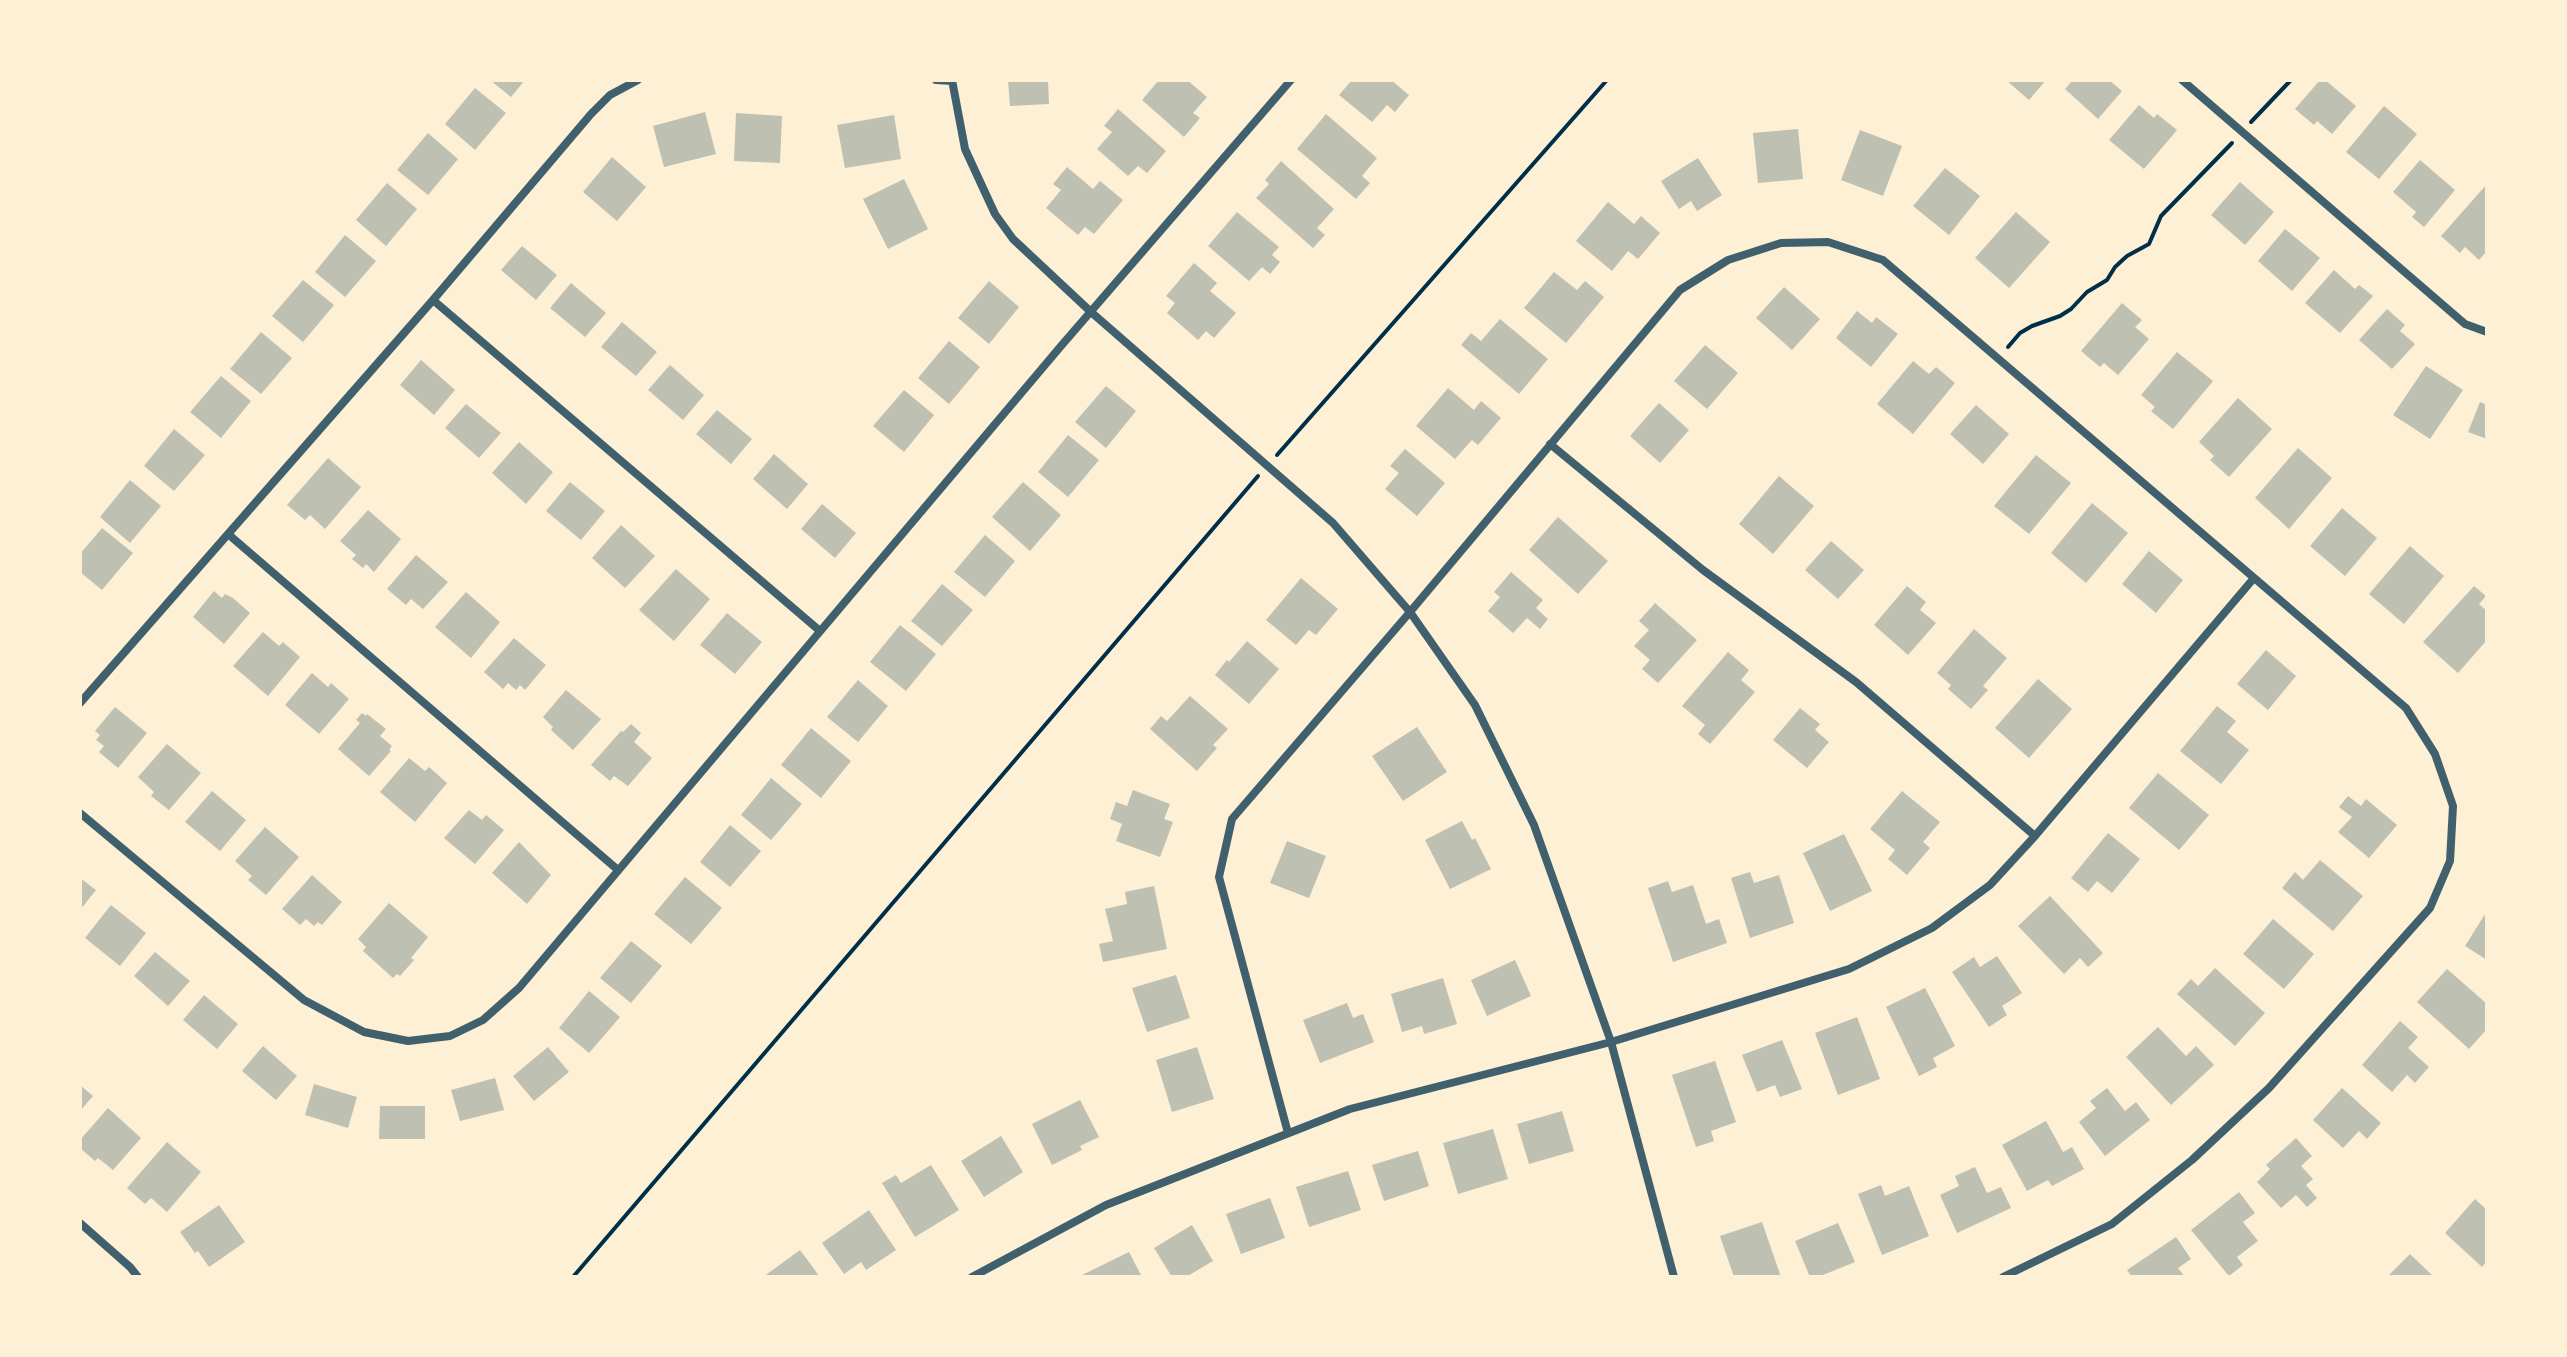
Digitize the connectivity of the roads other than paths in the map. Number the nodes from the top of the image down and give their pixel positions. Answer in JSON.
{"nodes":[{"id":1,"x":638,"y":80,"type":"edge"},
{"id":2,"x":936,"y":80,"type":"edge"},
{"id":3,"x":952,"y":80,"type":"edge"},
{"id":4,"x":1291,"y":80,"type":"edge"},
{"id":5,"x":2182,"y":80,"type":"edge"},
{"id":6,"x":433,"y":300,"type":"junction"},
{"id":7,"x":1091,"y":312,"type":"junction"},
{"id":8,"x":2487,"y":332,"type":"edge"},
{"id":9,"x":1550,"y":444,"type":"junction"},
{"id":10,"x":228,"y":534,"type":"junction"},
{"id":11,"x":2254,"y":578,"type":"junction"},
{"id":12,"x":1410,"y":612,"type":"junction"},
{"id":13,"x":820,"y":631,"type":"junction"},
{"id":14,"x":80,"y":703,"type":"edge"},
{"id":15,"x":80,"y":813,"type":"edge"},
{"id":16,"x":2035,"y":836,"type":"junction"},
{"id":17,"x":618,"y":870,"type":"junction"},
{"id":18,"x":1611,"y":1042,"type":"junction"},
{"id":19,"x":1288,"y":1133,"type":"junction"},
{"id":20,"x":80,"y":1223,"type":"edge"},
{"id":21,"x":138,"y":1277,"type":"edge"},
{"id":22,"x":972,"y":1277,"type":"edge"},
{"id":23,"x":1674,"y":1277,"type":"edge"},
{"id":24,"x":2003,"y":1277,"type":"edge"}],
"edges":[{"from":1,"to":6,"type":"street"},
{"from":2,"to":3,"type":"street"},
{"from":3,"to":7,"type":"street"},
{"from":4,"to":7,"type":"street"},
{"from":5,"to":8,"type":"street"},
{"from":6,"to":10,"type":"street"},
{"from":6,"to":13,"type":"street"},
{"from":7,"to":12,"type":"street"},
{"from":7,"to":13,"type":"street"},
{"from":9,"to":11,"type":"street"},
{"from":9,"to":12,"type":"street"},
{"from":9,"to":16,"type":"street"},
{"from":10,"to":14,"type":"street"},
{"from":10,"to":17,"type":"street"},
{"from":11,"to":16,"type":"street"},
{"from":11,"to":24,"type":"street"},
{"from":12,"to":18,"type":"street"},
{"from":12,"to":19,"type":"street"},
{"from":13,"to":17,"type":"street"},
{"from":15,"to":17,"type":"street"},
{"from":16,"to":18,"type":"street"},
{"from":18,"to":19,"type":"street"},
{"from":18,"to":23,"type":"street"},
{"from":19,"to":22,"type":"street"},
{"from":20,"to":21,"type":"street"}]}
